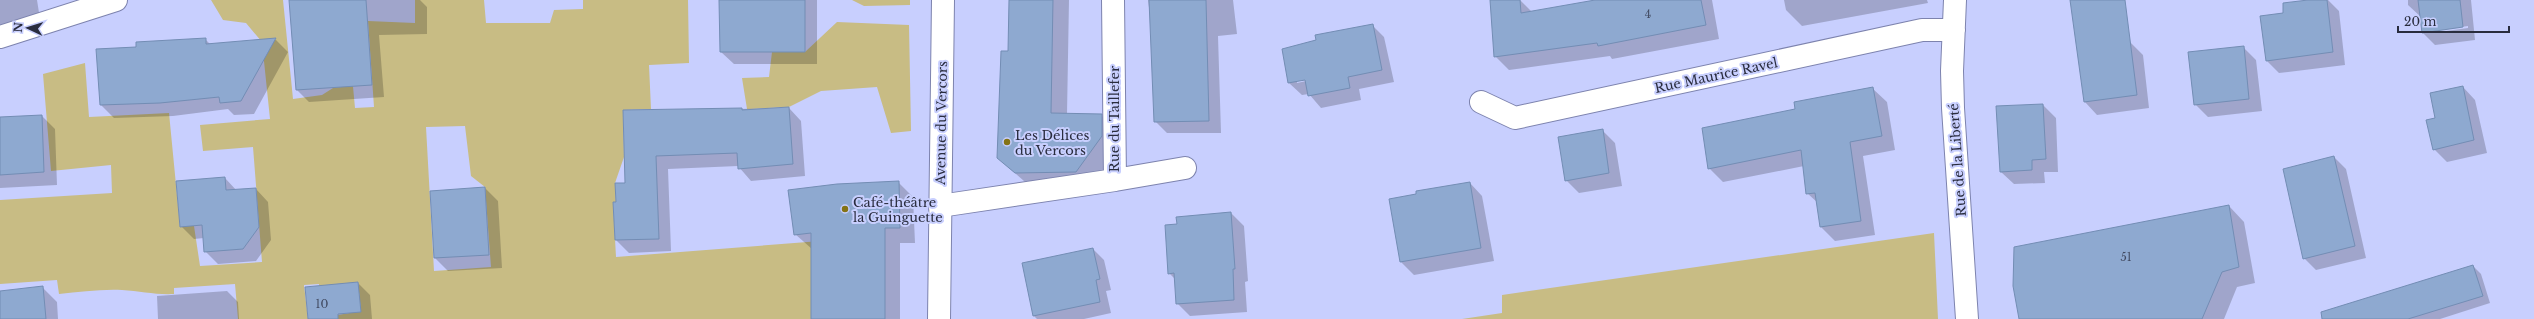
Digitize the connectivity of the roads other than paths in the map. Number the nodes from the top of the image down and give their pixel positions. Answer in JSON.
{"nodes":[{"id":1,"x":116,"y":0,"type":"edge"},
{"id":2,"x":943,"y":0,"type":"edge"},
{"id":3,"x":1114,"y":0,"type":"edge"},
{"id":4,"x":1955,"y":0,"type":"edge"},
{"id":5,"x":1954,"y":30,"type":"junction"},
{"id":6,"x":0,"y":37,"type":"edge"},
{"id":7,"x":1481,"y":102,"type":"dead end"},
{"id":8,"x":1185,"y":168,"type":"dead end"},
{"id":9,"x":1115,"y":180,"type":"junction"},
{"id":10,"x":940,"y":206,"type":"junction"},
{"id":11,"x":939,"y":319,"type":"edge"},
{"id":12,"x":1967,"y":319,"type":"edge"}],
"edges":[{"from":1,"to":6,"type":"street"},
{"from":2,"to":10,"type":"street","name":"Avenue du Vercors"},
{"from":3,"to":9,"type":"street","name":"Rue du Taillefer"},
{"from":4,"to":5,"type":"street","name":"Rue de la Liberté"},
{"from":5,"to":7,"type":"street","name":"Rue Maurice Ravel"},
{"from":5,"to":12,"type":"street","name":"Rue de la Liberté"},
{"from":8,"to":9,"type":"street"},
{"from":9,"to":10,"type":"street","name":"Rue du Taillefer"},
{"from":10,"to":11,"type":"street","name":"Avenue du Vercors"}]}
